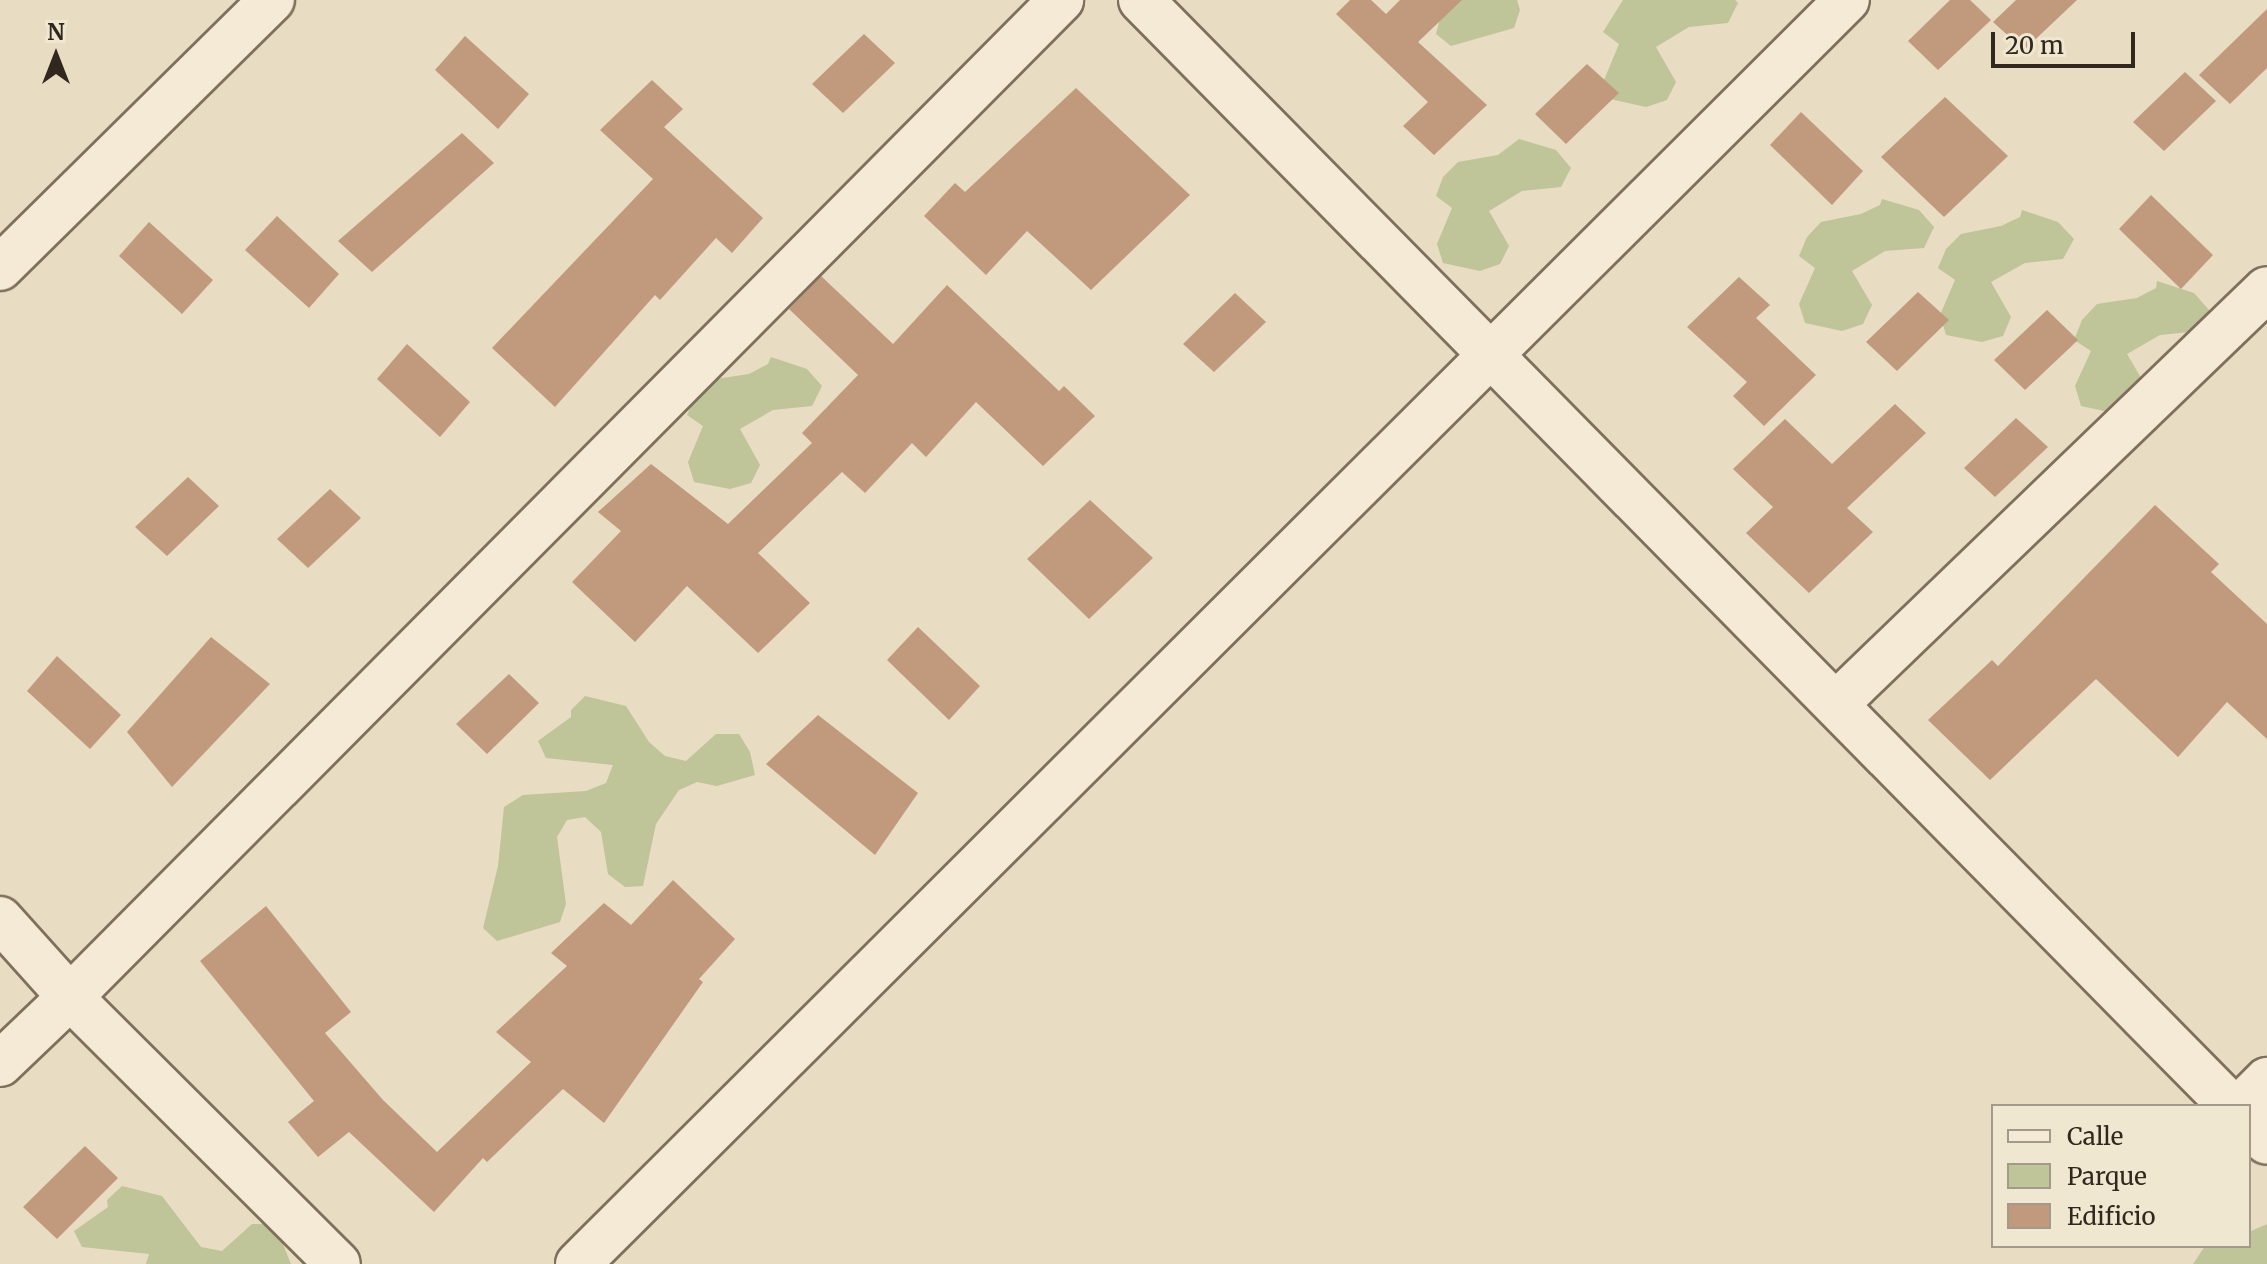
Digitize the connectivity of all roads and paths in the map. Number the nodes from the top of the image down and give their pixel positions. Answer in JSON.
{"nodes":[{"id":1,"x":272,"y":0,"type":"edge"},
{"id":2,"x":1061,"y":0,"type":"edge"},
{"id":3,"x":1141,"y":0,"type":"edge"},
{"id":4,"x":1847,"y":0,"type":"edge"},
{"id":5,"x":0,"y":268,"type":"edge"},
{"id":6,"x":2267,"y":289,"type":"edge"},
{"id":7,"x":1489,"y":354,"type":"junction"},
{"id":8,"x":1836,"y":704,"type":"junction"},
{"id":9,"x":0,"y":919,"type":"edge"},
{"id":10,"x":70,"y":997,"type":"junction"},
{"id":11,"x":0,"y":1064,"type":"edge"},
{"id":12,"x":2267,"y":1080,"type":"edge"},
{"id":13,"x":2229,"y":1104,"type":"edge"},
{"id":14,"x":2243,"y":1104,"type":"edge"},
{"id":15,"x":2251,"y":1126,"type":"edge"},
{"id":16,"x":2267,"y":1142,"type":"edge"},
{"id":17,"x":338,"y":1264,"type":"edge"},
{"id":18,"x":578,"y":1264,"type":"edge"}],
"edges":[{"from":1,"to":5,"type":"street"},
{"from":2,"to":10,"type":"street"},
{"from":3,"to":7,"type":"street"},
{"from":4,"to":7,"type":"street"},
{"from":6,"to":8,"type":"street"},
{"from":7,"to":8,"type":"street"},
{"from":7,"to":18,"type":"street"},
{"from":8,"to":13,"type":"street"},
{"from":9,"to":10,"type":"street"},
{"from":10,"to":11,"type":"street"},
{"from":10,"to":17,"type":"street"},
{"from":12,"to":14,"type":"street"},
{"from":15,"to":16,"type":"street"}]}
